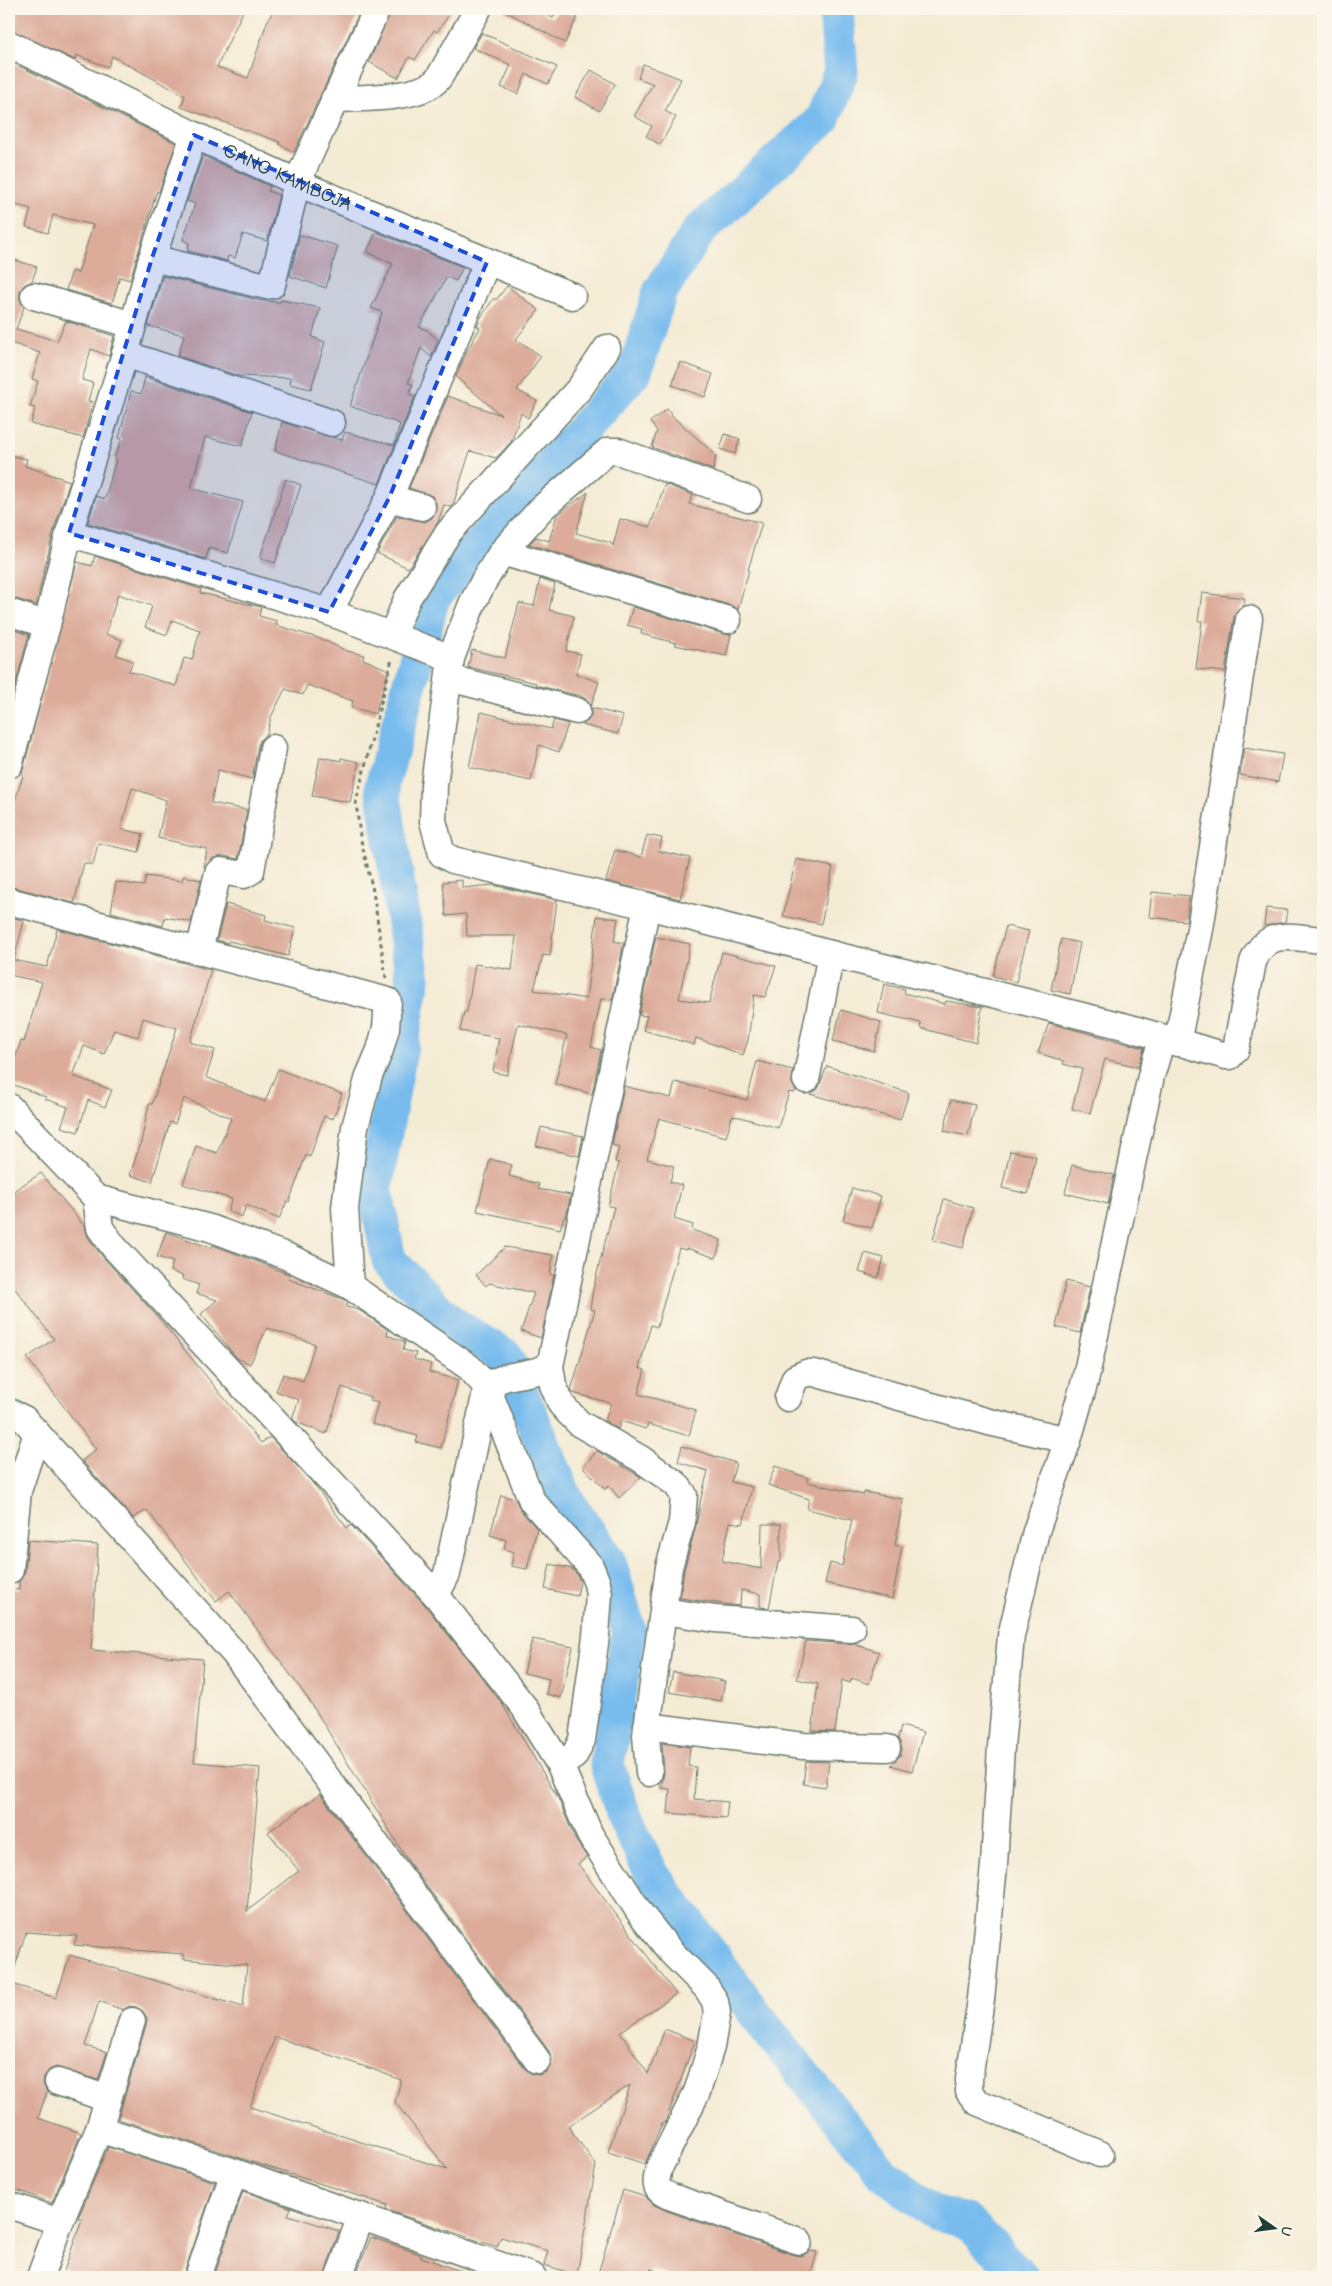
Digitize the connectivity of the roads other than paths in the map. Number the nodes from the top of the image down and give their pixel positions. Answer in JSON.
{"nodes":[{"id":1,"x":377,"y":9,"type":"edge"},
{"id":2,"x":478,"y":9,"type":"edge"},
{"id":3,"x":9,"y":44,"type":"edge"},
{"id":4,"x":334,"y":99,"type":"junction"},
{"id":5,"x":194,"y":135,"type":"junction"},
{"id":6,"x":297,"y":182,"type":"junction"},
{"id":7,"x":152,"y":258,"type":"junction"},
{"id":8,"x":488,"y":262,"type":"junction"},
{"id":9,"x":34,"y":296,"type":"dead end"},
{"id":10,"x":572,"y":296,"type":"dead end"},
{"id":11,"x":133,"y":325,"type":"junction"},
{"id":12,"x":607,"y":348,"type":"dead end"},
{"id":13,"x":125,"y":354,"type":"junction"},
{"id":14,"x":332,"y":423,"type":"dead end"},
{"id":15,"x":389,"y":498,"type":"junction"},
{"id":16,"x":748,"y":499,"type":"dead end"},
{"id":17,"x":422,"y":507,"type":"dead end"},
{"id":18,"x":69,"y":533,"type":"junction"},
{"id":19,"x":502,"y":552,"type":"junction"},
{"id":20,"x":9,"y":612,"type":"edge"},
{"id":21,"x":330,"y":612,"type":"junction"},
{"id":22,"x":1249,"y":619,"type":"dead end"},
{"id":23,"x":728,"y":620,"type":"dead end"},
{"id":24,"x":47,"y":625,"type":"junction"},
{"id":25,"x":397,"y":637,"type":"junction"},
{"id":26,"x":448,"y":664,"type":"junction"},
{"id":27,"x":577,"y":711,"type":"dead end"},
{"id":28,"x":274,"y":748,"type":"dead end"},
{"id":29,"x":9,"y":765,"type":"edge"},
{"id":30,"x":9,"y":901,"type":"edge"},
{"id":31,"x":647,"y":906,"type":"junction"},
{"id":32,"x":1323,"y":940,"type":"edge"},
{"id":33,"x":199,"y":951,"type":"junction"},
{"id":34,"x":831,"y":954,"type":"junction"},
{"id":35,"x":1170,"y":1041,"type":"junction"},
{"id":36,"x":806,"y":1080,"type":"dead end"},
{"id":37,"x":14,"y":1118,"type":"edge"},
{"id":38,"x":96,"y":1198,"type":"junction"},
{"id":39,"x":350,"y":1286,"type":"junction"},
{"id":40,"x":544,"y":1369,"type":"junction"},
{"id":41,"x":493,"y":1383,"type":"junction"},
{"id":42,"x":788,"y":1398,"type":"dead end"},
{"id":43,"x":9,"y":1412,"type":"edge"},
{"id":44,"x":36,"y":1433,"type":"junction"},
{"id":45,"x":1068,"y":1440,"type":"junction"},
{"id":46,"x":10,"y":1570,"type":"dead end"},
{"id":47,"x":436,"y":1594,"type":"junction"},
{"id":48,"x":664,"y":1611,"type":"junction"},
{"id":49,"x":852,"y":1629,"type":"dead end"},
{"id":50,"x":647,"y":1726,"type":"junction"},
{"id":51,"x":888,"y":1748,"type":"dead end"},
{"id":52,"x":560,"y":1765,"type":"junction"},
{"id":53,"x":649,"y":1773,"type":"dead end"},
{"id":54,"x":132,"y":2021,"type":"dead end"},
{"id":55,"x":537,"y":2060,"type":"dead end"},
{"id":56,"x":58,"y":2082,"type":"dead end"},
{"id":57,"x":108,"y":2098,"type":"junction"},
{"id":58,"x":99,"y":2129,"type":"junction"},
{"id":59,"x":1100,"y":2154,"type":"dead end"},
{"id":60,"x":234,"y":2172,"type":"junction"},
{"id":61,"x":9,"y":2205,"type":"edge"},
{"id":62,"x":360,"y":2216,"type":"junction"},
{"id":63,"x":60,"y":2222,"type":"junction"},
{"id":64,"x":799,"y":2241,"type":"dead end"},
{"id":65,"x":490,"y":2271,"type":"edge"},
{"id":66,"x":40,"y":2277,"type":"edge"},
{"id":67,"x":198,"y":2277,"type":"edge"},
{"id":68,"x":339,"y":2277,"type":"edge"},
{"id":69,"x":533,"y":2277,"type":"edge"}],
"edges":[{"from":1,"to":4,"type":"street"},
{"from":2,"to":4,"type":"street"},
{"from":3,"to":5,"type":"street","name":"GANG KAMBOJA"},
{"from":4,"to":6,"type":"street"},
{"from":5,"to":6,"type":"street","name":"GANG KAMBOJA"},
{"from":5,"to":7,"type":"street"},
{"from":6,"to":7,"type":"street"},
{"from":6,"to":8,"type":"street","name":"GANG KAMBOJA"},
{"from":7,"to":11,"type":"street"},
{"from":8,"to":10,"type":"street","name":"GANG KAMBOJA"},
{"from":8,"to":15,"type":"street"},
{"from":9,"to":11,"type":"street"},
{"from":11,"to":13,"type":"street"},
{"from":12,"to":25,"type":"street"},
{"from":13,"to":14,"type":"street"},
{"from":13,"to":18,"type":"street"},
{"from":15,"to":17,"type":"street"},
{"from":15,"to":21,"type":"street"},
{"from":16,"to":19,"type":"street"},
{"from":18,"to":21,"type":"street"},
{"from":18,"to":24,"type":"street"},
{"from":19,"to":23,"type":"street"},
{"from":19,"to":26,"type":"street"},
{"from":20,"to":24,"type":"street"},
{"from":21,"to":25,"type":"street"},
{"from":22,"to":35,"type":"street"},
{"from":24,"to":29,"type":"street"},
{"from":25,"to":26,"type":"street"},
{"from":26,"to":27,"type":"street"},
{"from":26,"to":31,"type":"street"},
{"from":28,"to":33,"type":"street"},
{"from":30,"to":33,"type":"street"},
{"from":31,"to":34,"type":"street"},
{"from":31,"to":40,"type":"street"},
{"from":32,"to":35,"type":"street"},
{"from":33,"to":39,"type":"street"},
{"from":34,"to":35,"type":"street"},
{"from":34,"to":36,"type":"street"},
{"from":35,"to":45,"type":"street"},
{"from":37,"to":38,"type":"street"},
{"from":38,"to":39,"type":"street"},
{"from":38,"to":47,"type":"street"},
{"from":39,"to":41,"type":"street"},
{"from":40,"to":41,"type":"street"},
{"from":40,"to":48,"type":"street"},
{"from":41,"to":47,"type":"street"},
{"from":41,"to":52,"type":"street"},
{"from":42,"to":45,"type":"street"},
{"from":43,"to":44,"type":"street"},
{"from":44,"to":46,"type":"street"},
{"from":44,"to":55,"type":"street"},
{"from":45,"to":59,"type":"street"},
{"from":47,"to":52,"type":"street"},
{"from":48,"to":49,"type":"street"},
{"from":48,"to":50,"type":"street"},
{"from":50,"to":51,"type":"street"},
{"from":50,"to":53,"type":"street"},
{"from":52,"to":64,"type":"street"},
{"from":54,"to":57,"type":"street"},
{"from":56,"to":57,"type":"street"},
{"from":57,"to":58,"type":"street"},
{"from":58,"to":60,"type":"street"},
{"from":58,"to":63,"type":"street"},
{"from":60,"to":62,"type":"street"},
{"from":60,"to":67,"type":"street"},
{"from":61,"to":63,"type":"street"},
{"from":62,"to":65,"type":"street"},
{"from":62,"to":68,"type":"street"},
{"from":63,"to":66,"type":"street"},
{"from":65,"to":69,"type":"street"}]}
